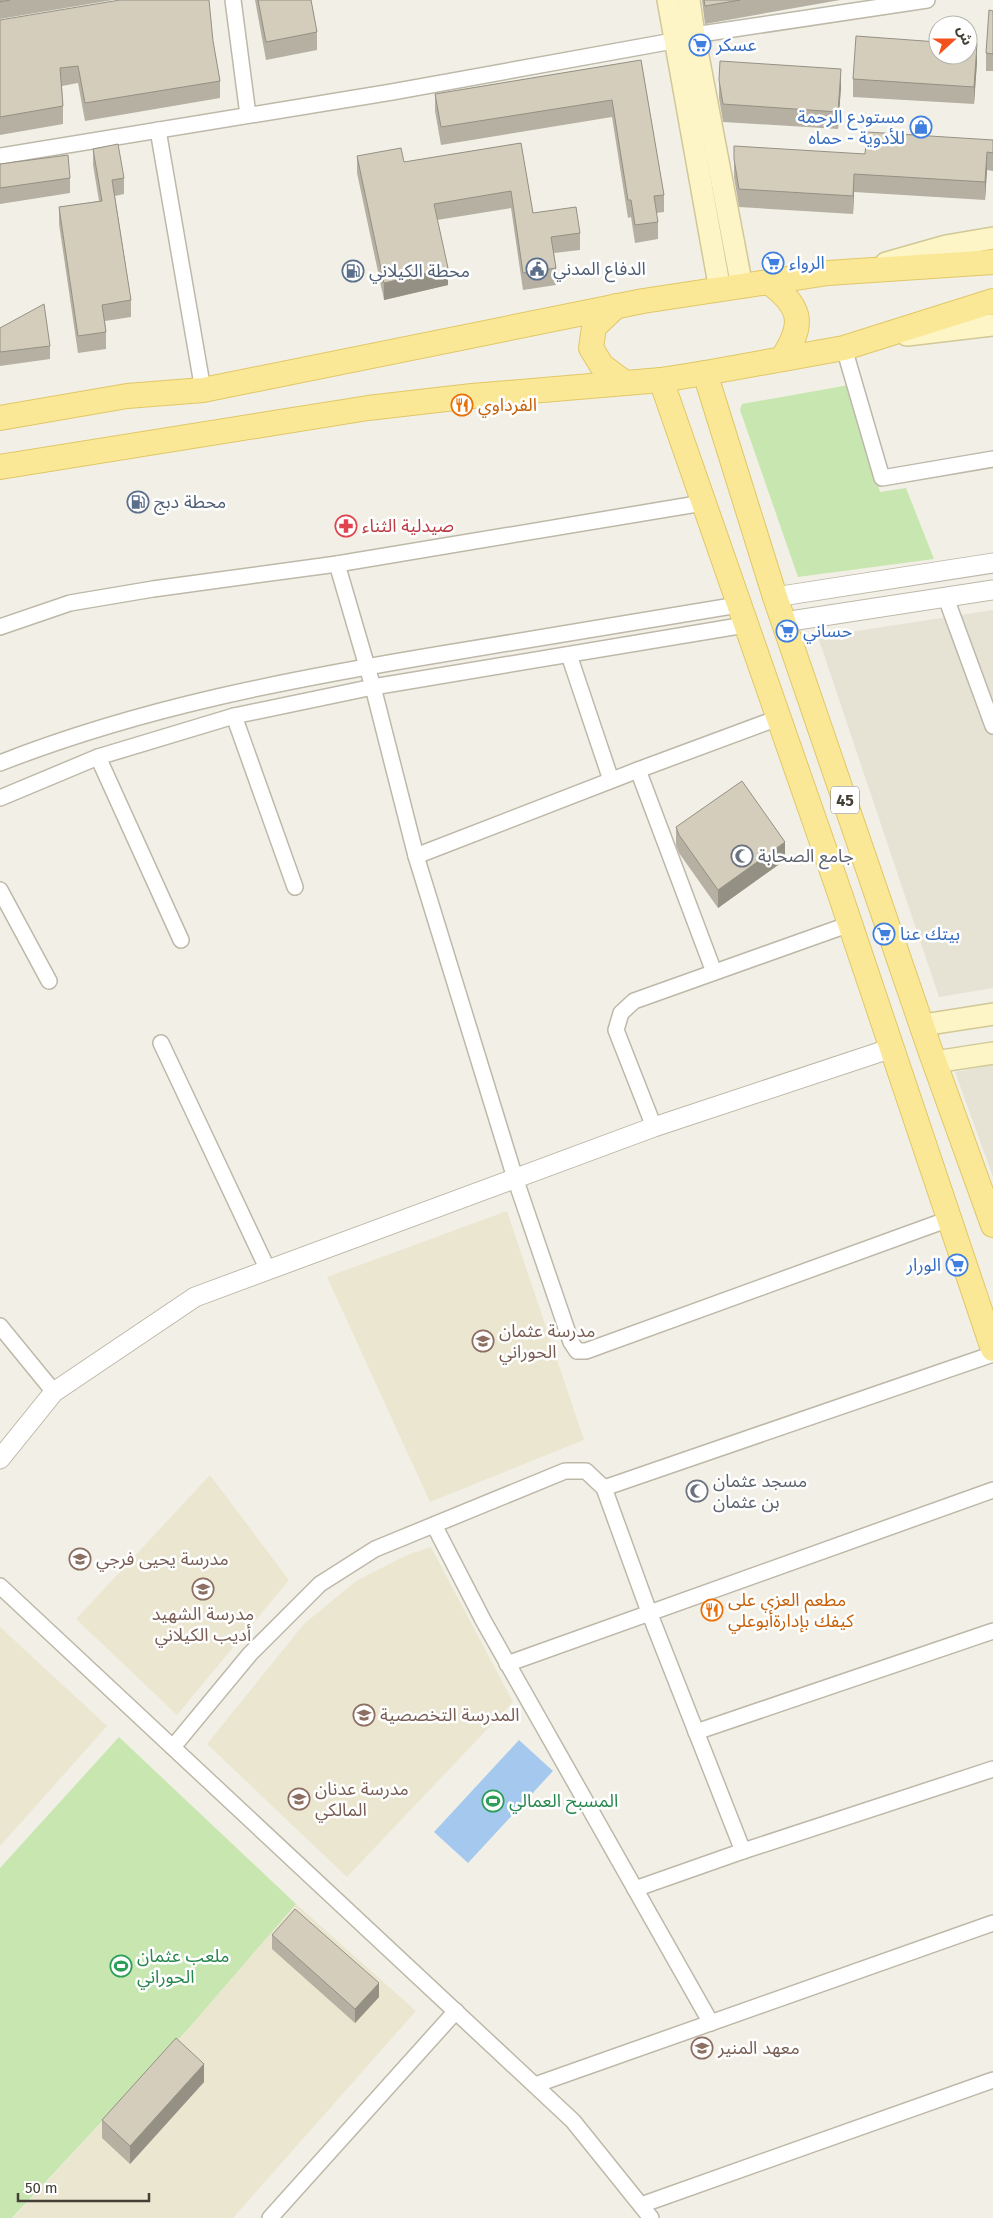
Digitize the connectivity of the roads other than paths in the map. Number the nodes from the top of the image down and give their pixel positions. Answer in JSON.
{"nodes":[{"id":1,"x":233,"y":0,"type":"edge"},
{"id":2,"x":668,"y":0,"type":"edge"},
{"id":3,"x":689,"y":0,"type":"edge"},
{"id":4,"x":927,"y":0,"type":"edge"},
{"id":5,"x":694,"y":35,"type":"junction"},
{"id":6,"x":673,"y":41,"type":"junction"},
{"id":7,"x":248,"y":115,"type":"junction"},
{"id":8,"x":158,"y":130,"type":"junction"},
{"id":9,"x":0,"y":156,"type":"edge"},
{"id":10,"x":993,"y":238,"type":"edge"},
{"id":11,"x":993,"y":262,"type":"edge"},
{"id":12,"x":860,"y":271,"type":"junction"},
{"id":13,"x":770,"y":283,"type":"junction"},
{"id":14,"x":731,"y":289,"type":"junction"},
{"id":15,"x":993,"y":301,"type":"edge"},
{"id":16,"x":616,"y":306,"type":"junction"},
{"id":17,"x":993,"y":325,"type":"edge"},
{"id":18,"x":872,"y":339,"type":"junction"},
{"id":19,"x":844,"y":348,"type":"junction"},
{"id":20,"x":782,"y":359,"type":"junction"},
{"id":21,"x":705,"y":373,"type":"junction"},
{"id":22,"x":661,"y":380,"type":"junction"},
{"id":23,"x":625,"y":383,"type":"junction"},
{"id":24,"x":203,"y":390,"type":"junction"},
{"id":25,"x":0,"y":418,"type":"edge"},
{"id":26,"x":993,"y":459,"type":"edge"},
{"id":27,"x":0,"y":467,"type":"edge"},
{"id":28,"x":702,"y":503,"type":"junction"},
{"id":29,"x":993,"y":563,"type":"edge"},
{"id":30,"x":337,"y":564,"type":"junction"},
{"id":31,"x":993,"y":590,"type":"edge"},
{"id":32,"x":775,"y":598,"type":"junction"},
{"id":33,"x":946,"y":598,"type":"junction"},
{"id":34,"x":742,"y":615,"type":"junction"},
{"id":35,"x":784,"y":622,"type":"junction"},
{"id":36,"x":0,"y":627,"type":"edge"},
{"id":37,"x":569,"y":655,"type":"junction"},
{"id":38,"x":367,"y":667,"type":"junction"},
{"id":39,"x":373,"y":687,"type":"junction"},
{"id":40,"x":234,"y":716,"type":"junction"},
{"id":41,"x":778,"y":718,"type":"junction"},
{"id":42,"x":993,"y":726,"type":"edge"},
{"id":43,"x":98,"y":758,"type":"junction"},
{"id":44,"x":0,"y":763,"type":"edge"},
{"id":45,"x":638,"y":770,"type":"junction"},
{"id":46,"x":611,"y":780,"type":"junction"},
{"id":47,"x":0,"y":798,"type":"edge"},
{"id":48,"x":861,"y":846,"type":"junction"},
{"id":49,"x":416,"y":856,"type":"junction"},
{"id":50,"x":828,"y":861,"type":"junction"},
{"id":51,"x":295,"y":887,"type":"dead end"},
{"id":52,"x":0,"y":890,"type":"edge"},
{"id":53,"x":850,"y":924,"type":"junction"},
{"id":54,"x":181,"y":940,"type":"dead end"},
{"id":55,"x":714,"y":972,"type":"junction"},
{"id":56,"x":49,"y":981,"type":"dead end"},
{"id":57,"x":993,"y":1014,"type":"edge"},
{"id":58,"x":923,"y":1025,"type":"junction"},
{"id":59,"x":162,"y":1043,"type":"dead end"},
{"id":60,"x":892,"y":1048,"type":"junction"},
{"id":61,"x":993,"y":1053,"type":"edge"},
{"id":62,"x":935,"y":1062,"type":"junction"},
{"id":63,"x":952,"y":1111,"type":"junction"},
{"id":64,"x":918,"y":1126,"type":"junction"},
{"id":65,"x":654,"y":1127,"type":"junction"},
{"id":66,"x":515,"y":1178,"type":"junction"},
{"id":67,"x":949,"y":1218,"type":"junction"},
{"id":68,"x":993,"y":1225,"type":"edge"},
{"id":69,"x":268,"y":1270,"type":"junction"},
{"id":70,"x":0,"y":1326,"type":"edge"},
{"id":71,"x":993,"y":1349,"type":"edge"},
{"id":72,"x":993,"y":1354,"type":"edge"},
{"id":73,"x":54,"y":1392,"type":"junction"},
{"id":74,"x":0,"y":1459,"type":"edge"},
{"id":75,"x":604,"y":1488,"type":"junction"},
{"id":76,"x":993,"y":1490,"type":"edge"},
{"id":77,"x":434,"y":1525,"type":"junction"},
{"id":78,"x":0,"y":1586,"type":"edge"},
{"id":79,"x":649,"y":1612,"type":"junction"},
{"id":80,"x":993,"y":1631,"type":"edge"},
{"id":81,"x":507,"y":1664,"type":"junction"},
{"id":82,"x":696,"y":1732,"type":"junction"},
{"id":83,"x":173,"y":1746,"type":"junction"},
{"id":84,"x":993,"y":1769,"type":"edge"},
{"id":85,"x":742,"y":1851,"type":"junction"},
{"id":86,"x":635,"y":1889,"type":"junction"},
{"id":87,"x":993,"y":1923,"type":"edge"},
{"id":88,"x":456,"y":2011,"type":"junction"},
{"id":89,"x":711,"y":2023,"type":"junction"},
{"id":90,"x":993,"y":2080,"type":"edge"},
{"id":91,"x":535,"y":2085,"type":"junction"},
{"id":92,"x":641,"y":2205,"type":"junction"},
{"id":93,"x":270,"y":2218,"type":"edge"},
{"id":94,"x":651,"y":2218,"type":"edge"}],
"edges":[{"from":1,"to":7,"type":"street"},
{"from":2,"to":6,"type":"main road"},
{"from":3,"to":5,"type":"main road"},
{"from":4,"to":5,"type":"street"},
{"from":5,"to":6,"type":"street"},
{"from":5,"to":14,"type":"main road"},
{"from":6,"to":7,"type":"street"},
{"from":6,"to":14,"type":"main road"},
{"from":7,"to":8,"type":"street"},
{"from":8,"to":9,"type":"street"},
{"from":8,"to":24,"type":"street"},
{"from":10,"to":12,"type":"main road"},
{"from":11,"to":12,"type":"main road"},
{"from":12,"to":13,"type":"main road"},
{"from":13,"to":14,"type":"main road"},
{"from":13,"to":20,"type":"main road"},
{"from":14,"to":16,"type":"main road"},
{"from":15,"to":18,"type":"main road"},
{"from":16,"to":23,"type":"main road"},
{"from":16,"to":24,"type":"main road"},
{"from":17,"to":18,"type":"main road"},
{"from":18,"to":19,"type":"main road"},
{"from":19,"to":20,"type":"main road"},
{"from":19,"to":26,"type":"street"},
{"from":20,"to":21,"type":"main road"},
{"from":21,"to":22,"type":"main road"},
{"from":21,"to":32,"type":"main road","number":"45"},
{"from":22,"to":23,"type":"main road"},
{"from":22,"to":28,"type":"main road","number":"45"},
{"from":23,"to":27,"type":"main road"},
{"from":24,"to":25,"type":"main road"},
{"from":28,"to":30,"type":"street"},
{"from":28,"to":34,"type":"main road","number":"45"},
{"from":29,"to":32,"type":"street"},
{"from":30,"to":36,"type":"street"},
{"from":30,"to":38,"type":"street"},
{"from":31,"to":33,"type":"street"},
{"from":32,"to":35,"type":"main road","number":"45"},
{"from":33,"to":35,"type":"street"},
{"from":33,"to":42,"type":"street"},
{"from":34,"to":37,"type":"street"},
{"from":34,"to":38,"type":"street"},
{"from":34,"to":41,"type":"main road","number":"45"},
{"from":35,"to":48,"type":"main road","number":"45"},
{"from":37,"to":39,"type":"street"},
{"from":37,"to":46,"type":"street"},
{"from":38,"to":39,"type":"street"},
{"from":38,"to":44,"type":"street"},
{"from":39,"to":40,"type":"street"},
{"from":39,"to":49,"type":"street"},
{"from":40,"to":43,"type":"street"},
{"from":40,"to":51,"type":"street"},
{"from":41,"to":45,"type":"street"},
{"from":41,"to":50,"type":"main road","number":"45"},
{"from":43,"to":47,"type":"street"},
{"from":43,"to":54,"type":"street"},
{"from":45,"to":46,"type":"street"},
{"from":45,"to":55,"type":"street"},
{"from":46,"to":49,"type":"street"},
{"from":48,"to":50,"type":"main road"},
{"from":48,"to":58,"type":"main road","number":"45"},
{"from":49,"to":66,"type":"street"},
{"from":50,"to":53,"type":"main road","number":"45"},
{"from":52,"to":56,"type":"street"},
{"from":53,"to":55,"type":"street"},
{"from":53,"to":60,"type":"main road","number":"45"},
{"from":55,"to":65,"type":"street"},
{"from":57,"to":58,"type":"main road"},
{"from":58,"to":62,"type":"main road","number":"45"},
{"from":59,"to":69,"type":"street"},
{"from":60,"to":64,"type":"main road","number":"45"},
{"from":60,"to":65,"type":"street"},
{"from":61,"to":62,"type":"main road"},
{"from":62,"to":63,"type":"main road","number":"45"},
{"from":63,"to":64,"type":"main road"},
{"from":63,"to":68,"type":"main road","number":"45"},
{"from":64,"to":67,"type":"main road","number":"45"},
{"from":65,"to":66,"type":"street"},
{"from":66,"to":67,"type":"street"},
{"from":66,"to":69,"type":"street"},
{"from":67,"to":71,"type":"main road","number":"45"},
{"from":69,"to":73,"type":"street"},
{"from":70,"to":73,"type":"street"},
{"from":72,"to":75,"type":"street"},
{"from":73,"to":74,"type":"street"},
{"from":75,"to":77,"type":"street"},
{"from":75,"to":79,"type":"street"},
{"from":76,"to":79,"type":"street"},
{"from":77,"to":81,"type":"street"},
{"from":77,"to":83,"type":"street"},
{"from":78,"to":83,"type":"street"},
{"from":79,"to":81,"type":"street"},
{"from":79,"to":82,"type":"street"},
{"from":80,"to":82,"type":"street"},
{"from":81,"to":86,"type":"street"},
{"from":82,"to":85,"type":"street"},
{"from":83,"to":88,"type":"street"},
{"from":84,"to":85,"type":"street"},
{"from":85,"to":86,"type":"street"},
{"from":86,"to":89,"type":"street"},
{"from":87,"to":89,"type":"street"},
{"from":88,"to":91,"type":"street"},
{"from":88,"to":93,"type":"street"},
{"from":89,"to":91,"type":"street"},
{"from":90,"to":92,"type":"street"},
{"from":91,"to":92,"type":"street"},
{"from":92,"to":94,"type":"street"}]}
